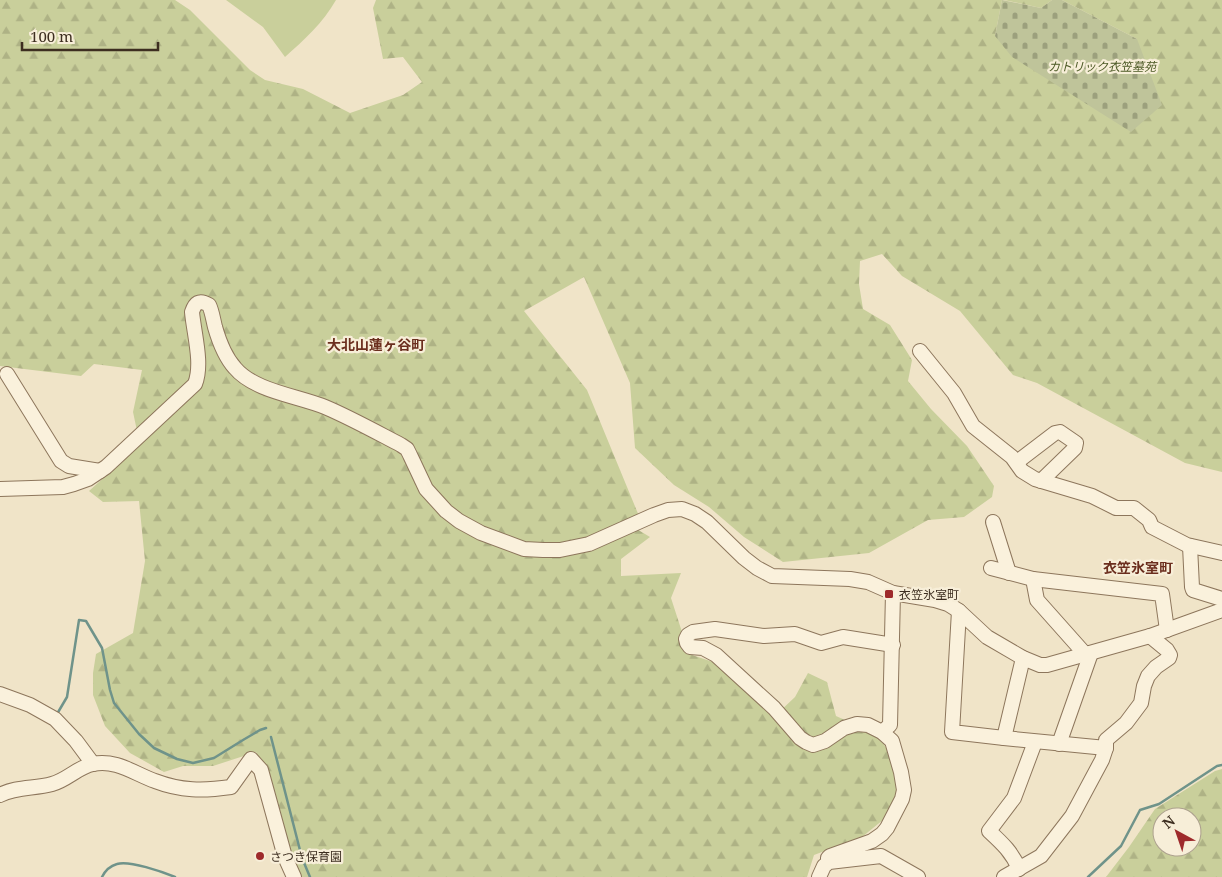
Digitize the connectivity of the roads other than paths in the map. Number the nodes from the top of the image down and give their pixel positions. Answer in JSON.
{"nodes":[{"id":1,"x":920,"y":351,"type":"dead end"},
{"id":2,"x":7,"y":374,"type":"dead end"},
{"id":3,"x":1017,"y":462,"type":"junction"},
{"id":4,"x":100,"y":471,"type":"junction"},
{"id":5,"x":1041,"y":481,"type":"junction"},
{"id":6,"x":0,"y":490,"type":"edge"},
{"id":7,"x":994,"y":522,"type":"dead end"},
{"id":8,"x":1190,"y":546,"type":"junction"},
{"id":9,"x":1222,"y":553,"type":"edge"},
{"id":10,"x":991,"y":568,"type":"dead end"},
{"id":11,"x":1009,"y":573,"type":"junction"},
{"id":12,"x":1033,"y":579,"type":"junction"},
{"id":13,"x":893,"y":592,"type":"junction"},
{"id":14,"x":1222,"y":599,"type":"edge"},
{"id":15,"x":1222,"y":610,"type":"edge"},
{"id":16,"x":959,"y":611,"type":"junction"},
{"id":17,"x":1167,"y":630,"type":"junction"},
{"id":18,"x":1150,"y":636,"type":"junction"},
{"id":19,"x":893,"y":645,"type":"junction"},
{"id":20,"x":1088,"y":654,"type":"junction"},
{"id":21,"x":1023,"y":658,"type":"junction"},
{"id":22,"x":0,"y":694,"type":"edge"},
{"id":23,"x":882,"y":732,"type":"junction"},
{"id":24,"x":1004,"y":738,"type":"junction"},
{"id":25,"x":1034,"y":742,"type":"junction"},
{"id":26,"x":1059,"y":744,"type":"junction"},
{"id":27,"x":1106,"y":748,"type":"junction"},
{"id":28,"x":93,"y":764,"type":"junction"},
{"id":29,"x":0,"y":795,"type":"edge"},
{"id":30,"x":829,"y":862,"type":"junction"},
{"id":31,"x":1019,"y":869,"type":"junction"},
{"id":32,"x":294,"y":877,"type":"edge"},
{"id":33,"x":819,"y":877,"type":"edge"},
{"id":34,"x":918,"y":877,"type":"edge"},
{"id":35,"x":1004,"y":877,"type":"edge"}],
"edges":[{"from":1,"to":3,"type":"street"},
{"from":2,"to":4,"type":"street"},
{"from":3,"to":5,"type":"street"},
{"from":3,"to":5,"type":"street"},
{"from":4,"to":6,"type":"street"},
{"from":4,"to":13,"type":"street"},
{"from":5,"to":8,"type":"street"},
{"from":7,"to":11,"type":"street"},
{"from":8,"to":9,"type":"street"},
{"from":8,"to":14,"type":"street"},
{"from":10,"to":11,"type":"street"},
{"from":11,"to":12,"type":"street"},
{"from":12,"to":17,"type":"street"},
{"from":12,"to":20,"type":"street"},
{"from":13,"to":16,"type":"street"},
{"from":13,"to":19,"type":"street"},
{"from":15,"to":17,"type":"street"},
{"from":16,"to":21,"type":"street"},
{"from":16,"to":24,"type":"street"},
{"from":17,"to":18,"type":"street"},
{"from":18,"to":20,"type":"street"},
{"from":18,"to":27,"type":"street"},
{"from":19,"to":23,"type":"street"},
{"from":19,"to":23,"type":"street"},
{"from":20,"to":21,"type":"street"},
{"from":20,"to":26,"type":"street"},
{"from":21,"to":24,"type":"street"},
{"from":22,"to":28,"type":"street"},
{"from":23,"to":30,"type":"street"},
{"from":24,"to":25,"type":"street"},
{"from":25,"to":26,"type":"street"},
{"from":25,"to":31,"type":"street"},
{"from":26,"to":27,"type":"street"},
{"from":27,"to":31,"type":"street"},
{"from":28,"to":29,"type":"street"},
{"from":28,"to":32,"type":"street"},
{"from":30,"to":33,"type":"street"},
{"from":30,"to":34,"type":"street"},
{"from":31,"to":35,"type":"street"}]}
